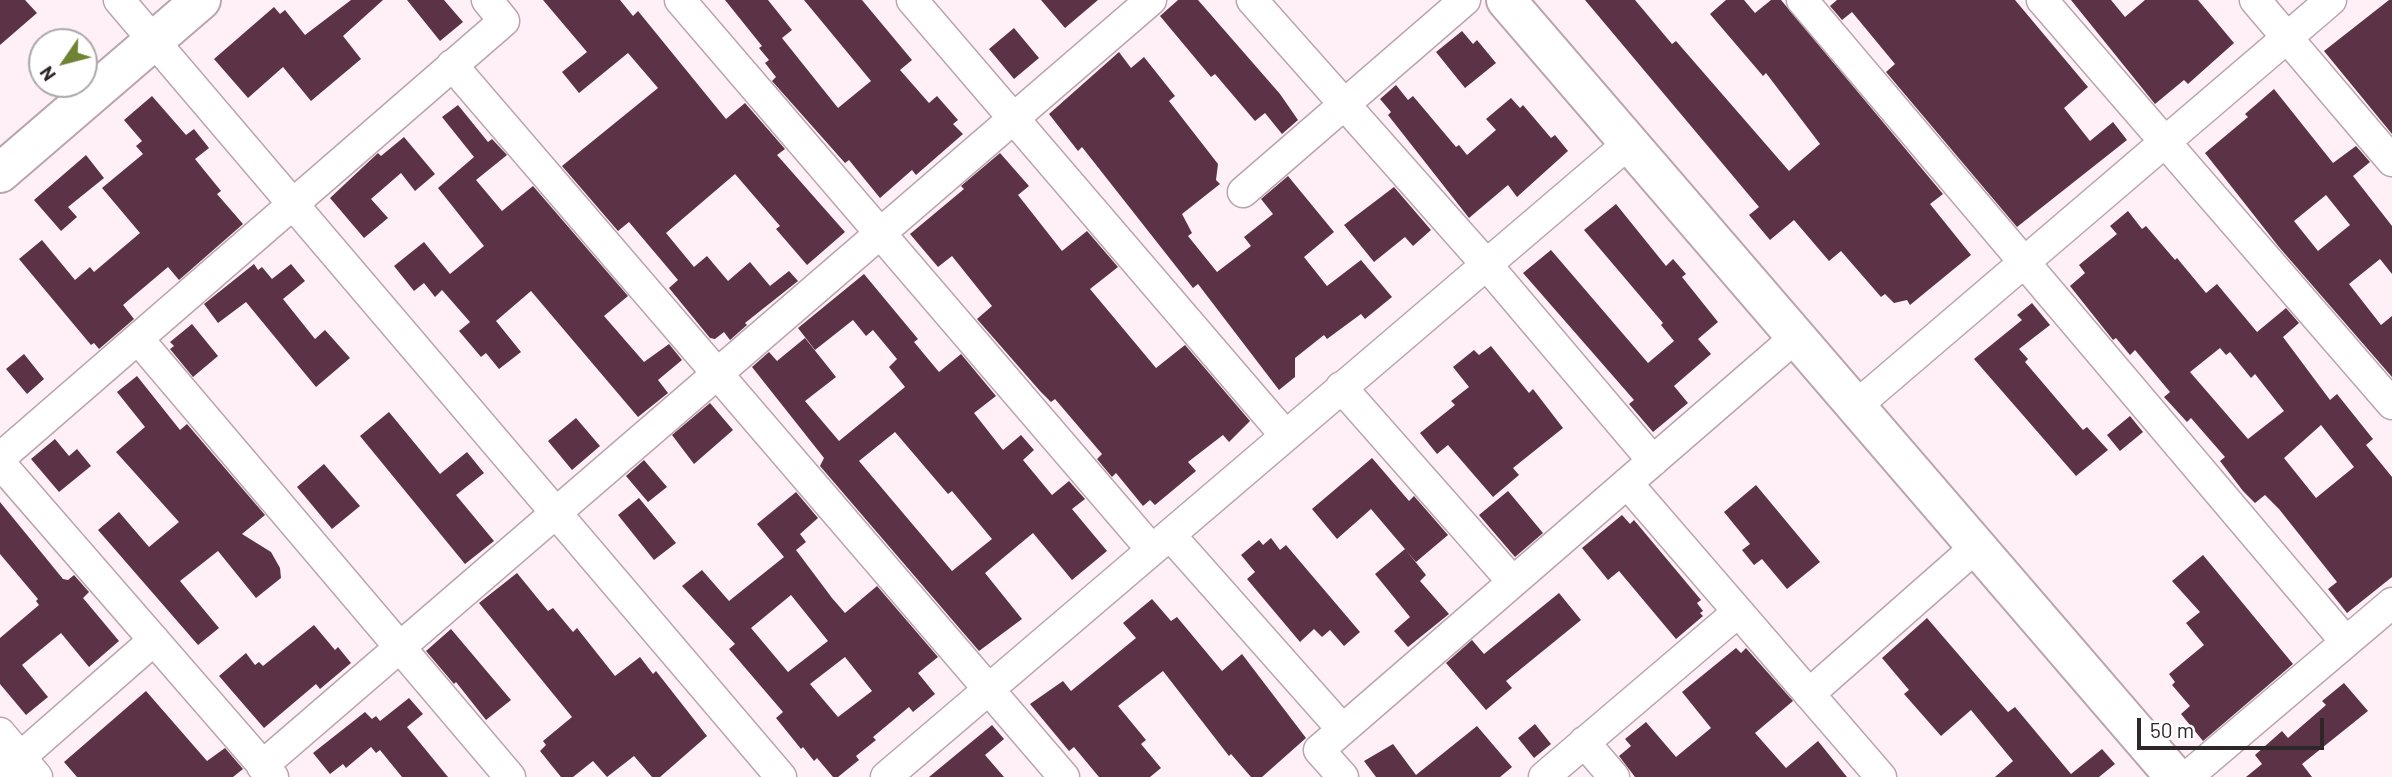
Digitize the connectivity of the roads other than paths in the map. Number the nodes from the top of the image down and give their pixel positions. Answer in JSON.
{"nodes":[{"id":1,"x":119,"y":0,"type":"edge"},
{"id":2,"x":201,"y":0,"type":"edge"},
{"id":3,"x":487,"y":0,"type":"edge"},
{"id":4,"x":680,"y":0,"type":"edge"},
{"id":5,"x":912,"y":0,"type":"edge"},
{"id":6,"x":1151,"y":0,"type":"edge"},
{"id":7,"x":1252,"y":0,"type":"edge"},
{"id":8,"x":1465,"y":0,"type":"edge"},
{"id":9,"x":1506,"y":0,"type":"edge"},
{"id":10,"x":1802,"y":0,"type":"edge"},
{"id":11,"x":2042,"y":0,"type":"edge"},
{"id":12,"x":2255,"y":0,"type":"edge"},
{"id":13,"x":2331,"y":0,"type":"edge"},
{"id":14,"x":2287,"y":37,"type":"junction"},
{"id":15,"x":153,"y":40,"type":"junction"},
{"id":16,"x":452,"y":65,"type":"junction"},
{"id":17,"x":1342,"y":104,"type":"junction"},
{"id":18,"x":1014,"y":118,"type":"junction"},
{"id":19,"x":2166,"y":142,"type":"junction"},
{"id":20,"x":1629,"y":143,"type":"junction"},
{"id":21,"x":2392,"y":161,"type":"edge"},
{"id":22,"x":0,"y":173,"type":"edge"},
{"id":23,"x":1243,"y":192,"type":"dead end"},
{"id":24,"x":293,"y":204,"type":"junction"},
{"id":25,"x":881,"y":233,"type":"junction"},
{"id":26,"x":2023,"y":263,"type":"junction"},
{"id":27,"x":1486,"y":264,"type":"junction"},
{"id":28,"x":1797,"y":336,"type":"junction"},
{"id":29,"x":139,"y":340,"type":"junction"},
{"id":30,"x":718,"y":373,"type":"junction"},
{"id":31,"x":1341,"y":387,"type":"junction"},
{"id":32,"x":2392,"y":404,"type":"edge"},
{"id":33,"x":1856,"y":405,"type":"junction"},
{"id":34,"x":1285,"y":435,"type":"junction"},
{"id":35,"x":1653,"y":460,"type":"junction"},
{"id":36,"x":2,"y":468,"type":"edge"},
{"id":37,"x":1627,"y":483,"type":"junction"},
{"id":38,"x":556,"y":512,"type":"junction"},
{"id":39,"x":1161,"y":542,"type":"junction"},
{"id":40,"x":1976,"y":547,"type":"junction"},
{"id":41,"x":1513,"y":582,"type":"junction"},
{"id":42,"x":2392,"y":603,"type":"edge"},
{"id":43,"x":1738,"y":612,"type":"junction"},
{"id":44,"x":154,"y":640,"type":"junction"},
{"id":45,"x":2346,"y":642,"type":"junction"},
{"id":46,"x":399,"y":648,"type":"junction"},
{"id":47,"x":989,"y":688,"type":"junction"},
{"id":48,"x":1809,"y":694,"type":"junction"},
{"id":49,"x":1342,"y":729,"type":"junction"},
{"id":50,"x":0,"y":733,"type":"edge"},
{"id":51,"x":1584,"y":742,"type":"junction"},
{"id":52,"x":19,"y":770,"type":"edge"},
{"id":53,"x":267,"y":771,"type":"edge"},
{"id":54,"x":510,"y":777,"type":"edge"},
{"id":55,"x":781,"y":777,"type":"edge"},
{"id":56,"x":886,"y":777,"type":"edge"},
{"id":57,"x":1064,"y":777,"type":"edge"},
{"id":58,"x":1343,"y":777,"type":"edge"},
{"id":59,"x":1544,"y":777,"type":"edge"},
{"id":60,"x":1614,"y":777,"type":"edge"},
{"id":61,"x":1881,"y":777,"type":"edge"},
{"id":62,"x":2175,"y":777,"type":"edge"},
{"id":63,"x":2188,"y":777,"type":"edge"}],
"edges":[{"from":1,"to":15,"type":"street"},
{"from":2,"to":15,"type":"street"},
{"from":3,"to":16,"type":"street"},
{"from":4,"to":25,"type":"street"},
{"from":5,"to":18,"type":"street"},
{"from":6,"to":18,"type":"street"},
{"from":7,"to":17,"type":"street"},
{"from":8,"to":17,"type":"street"},
{"from":9,"to":20,"type":"street"},
{"from":10,"to":26,"type":"street"},
{"from":11,"to":19,"type":"street"},
{"from":12,"to":14,"type":"street"},
{"from":13,"to":14,"type":"street"},
{"from":14,"to":19,"type":"street"},
{"from":14,"to":21,"type":"street"},
{"from":15,"to":22,"type":"street"},
{"from":15,"to":24,"type":"street"},
{"from":16,"to":24,"type":"street"},
{"from":16,"to":30,"type":"street"},
{"from":17,"to":23,"type":"street"},
{"from":17,"to":27,"type":"street"},
{"from":18,"to":25,"type":"street"},
{"from":18,"to":34,"type":"street"},
{"from":19,"to":26,"type":"street"},
{"from":19,"to":32,"type":"street"},
{"from":20,"to":27,"type":"street"},
{"from":20,"to":28,"type":"street"},
{"from":24,"to":29,"type":"street"},
{"from":24,"to":38,"type":"street"},
{"from":25,"to":30,"type":"street"},
{"from":25,"to":39,"type":"street"},
{"from":26,"to":33,"type":"street"},
{"from":26,"to":45,"type":"street"},
{"from":27,"to":31,"type":"street"},
{"from":27,"to":35,"type":"street"},
{"from":28,"to":33,"type":"street"},
{"from":28,"to":35,"type":"street"},
{"from":29,"to":36,"type":"street"},
{"from":29,"to":46,"type":"street"},
{"from":30,"to":38,"type":"street"},
{"from":30,"to":47,"type":"street"},
{"from":31,"to":34,"type":"street"},
{"from":31,"to":41,"type":"street"},
{"from":33,"to":40,"type":"street"},
{"from":34,"to":39,"type":"street"},
{"from":35,"to":37,"type":"street"},
{"from":36,"to":44,"type":"street"},
{"from":37,"to":41,"type":"street"},
{"from":37,"to":43,"type":"street"},
{"from":38,"to":46,"type":"street"},
{"from":38,"to":55,"type":"street"},
{"from":39,"to":47,"type":"street"},
{"from":39,"to":49,"type":"street"},
{"from":40,"to":48,"type":"street"},
{"from":40,"to":62,"type":"street"},
{"from":41,"to":49,"type":"street"},
{"from":42,"to":45,"type":"street"},
{"from":43,"to":48,"type":"street"},
{"from":43,"to":51,"type":"street"},
{"from":44,"to":52,"type":"street"},
{"from":44,"to":53,"type":"street"},
{"from":45,"to":63,"type":"street"},
{"from":46,"to":53,"type":"street"},
{"from":46,"to":54,"type":"street"},
{"from":47,"to":56,"type":"street"},
{"from":47,"to":57,"type":"street"},
{"from":48,"to":61,"type":"street"},
{"from":49,"to":58,"type":"street"},
{"from":50,"to":52,"type":"street"},
{"from":51,"to":59,"type":"street"},
{"from":51,"to":60,"type":"street"}]}
